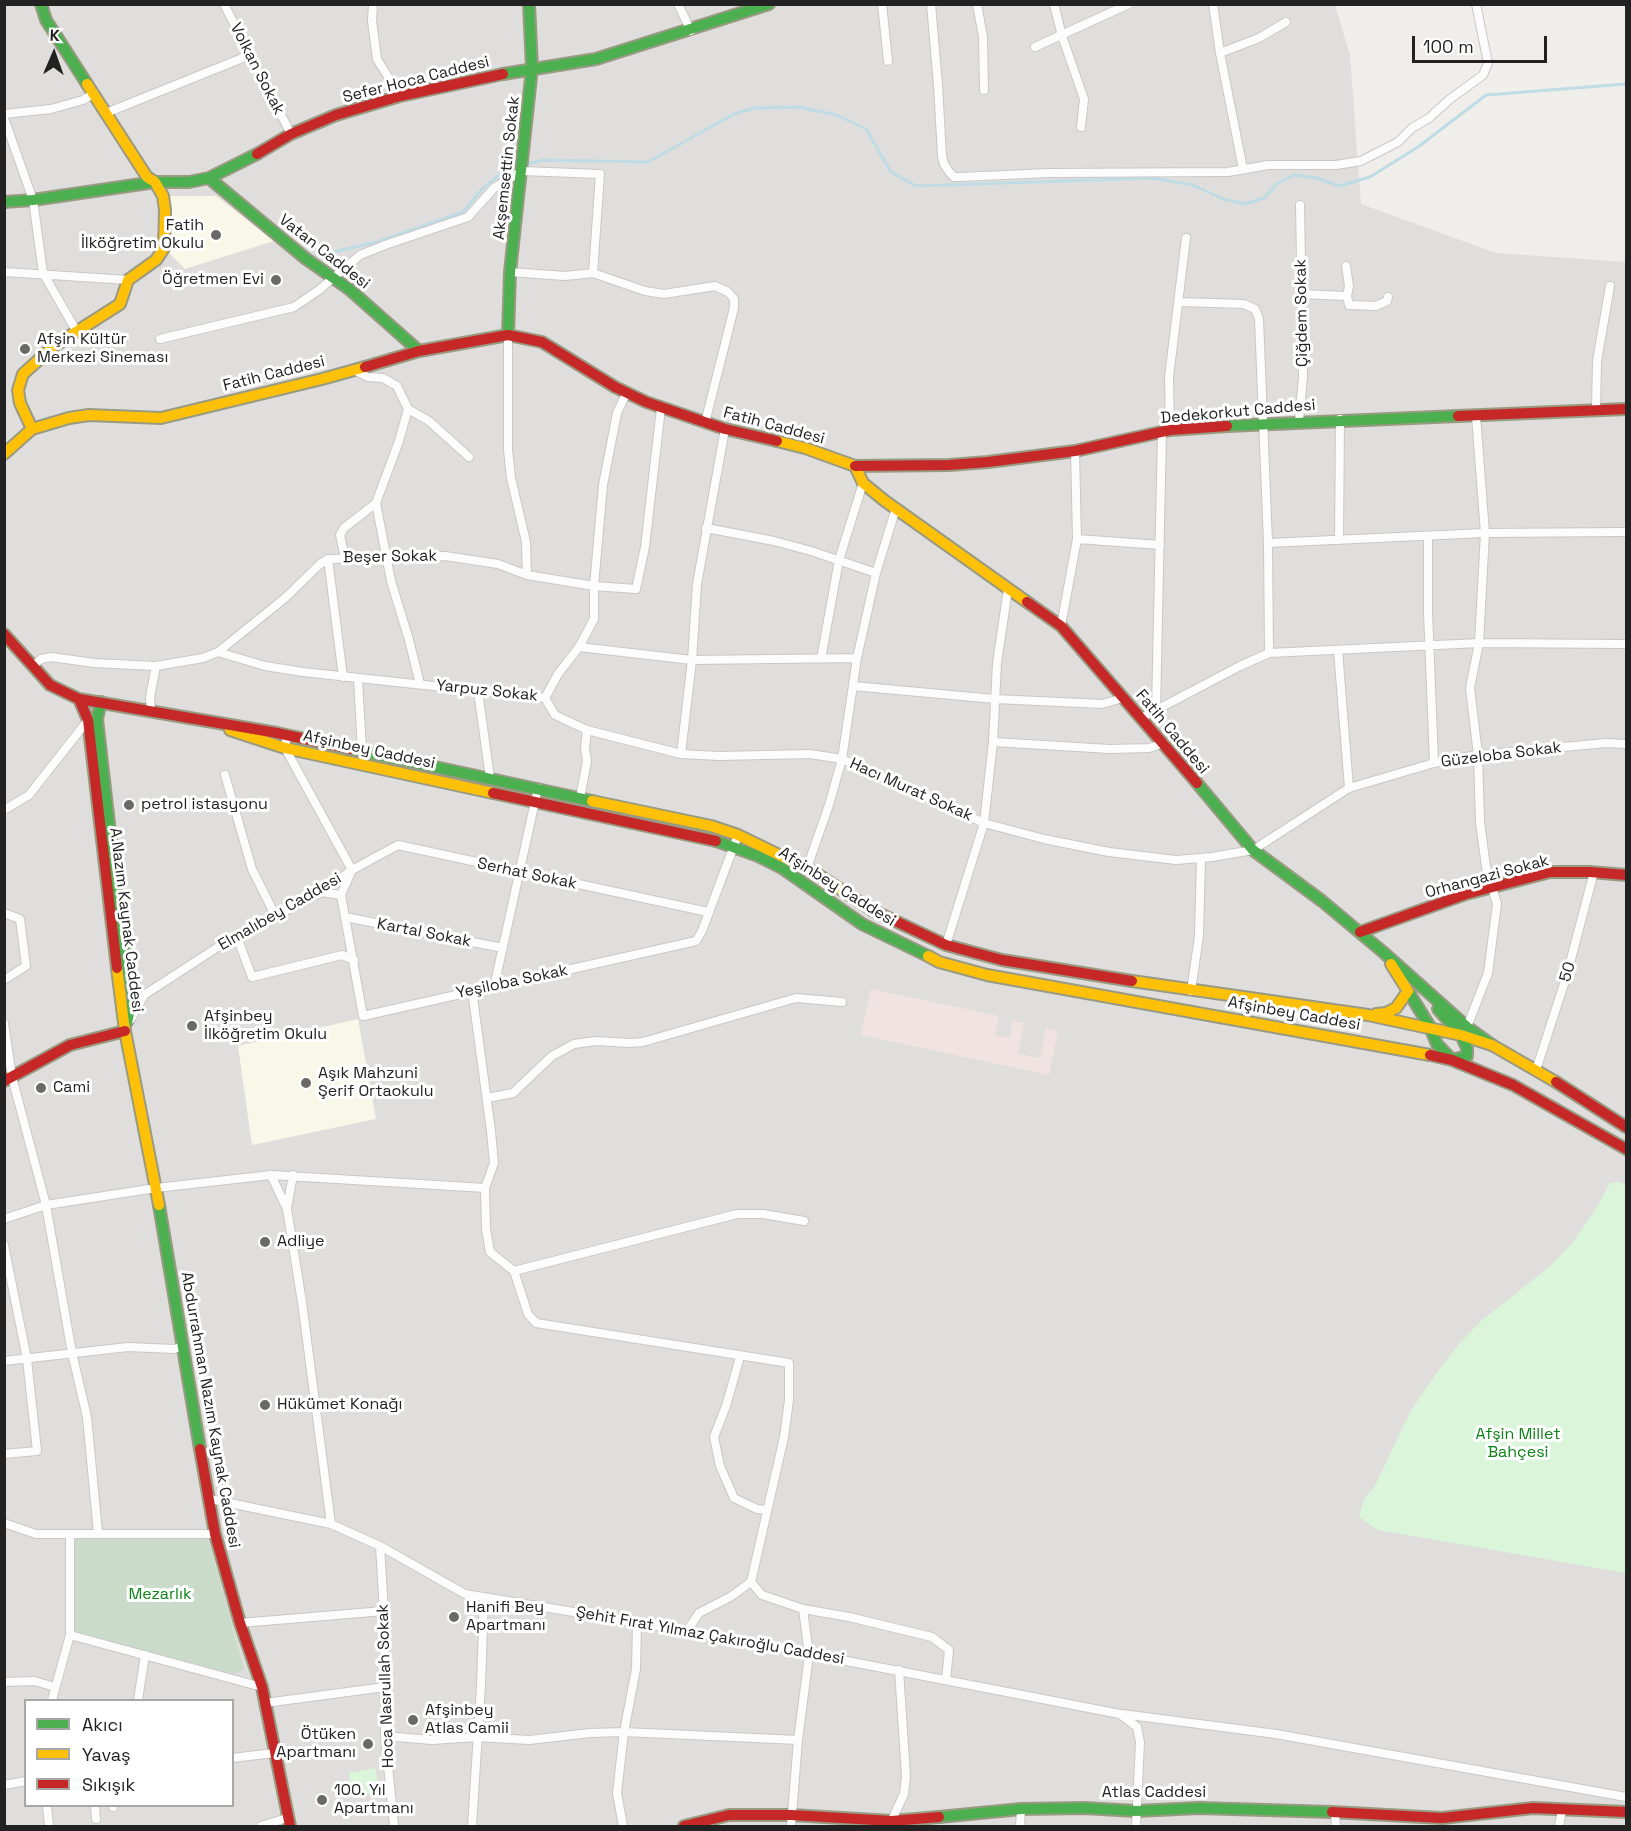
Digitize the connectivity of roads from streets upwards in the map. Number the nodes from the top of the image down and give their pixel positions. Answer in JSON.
{"nodes":[{"id":1,"x":41,"y":4,"type":"edge"},
{"id":2,"x":224,"y":4,"type":"edge"},
{"id":3,"x":373,"y":4,"type":"edge"},
{"id":4,"x":529,"y":4,"type":"edge"},
{"id":5,"x":678,"y":4,"type":"edge"},
{"id":6,"x":769,"y":4,"type":"edge"},
{"id":7,"x":882,"y":4,"type":"edge"},
{"id":8,"x":931,"y":4,"type":"edge"},
{"id":9,"x":976,"y":4,"type":"edge"},
{"id":10,"x":1054,"y":4,"type":"edge"},
{"id":11,"x":1129,"y":4,"type":"edge"},
{"id":12,"x":1213,"y":4,"type":"edge"},
{"id":13,"x":1476,"y":4,"type":"edge"},
{"id":14,"x":1286,"y":22,"type":"dead end"},
{"id":15,"x":691,"y":31,"type":"junction"},
{"id":16,"x":1062,"y":36,"type":"junction"},
{"id":17,"x":1035,"y":47,"type":"dead end"},
{"id":18,"x":1220,"y":53,"type":"junction"},
{"id":19,"x":250,"y":55,"type":"junction"},
{"id":20,"x":888,"y":62,"type":"dead end"},
{"id":21,"x":532,"y":68,"type":"junction"},
{"id":22,"x":984,"y":90,"type":"dead end"},
{"id":23,"x":93,"y":94,"type":"junction"},
{"id":24,"x":400,"y":96,"type":"junction"},
{"id":25,"x":106,"y":113,"type":"junction"},
{"id":26,"x":4,"y":114,"type":"edge"},
{"id":27,"x":4,"y":118,"type":"edge"},
{"id":28,"x":1081,"y":127,"type":"dead end"},
{"id":29,"x":291,"y":134,"type":"junction"},
{"id":30,"x":1243,"y":169,"type":"junction"},
{"id":31,"x":522,"y":171,"type":"junction"},
{"id":32,"x":209,"y":178,"type":"junction"},
{"id":33,"x":155,"y":182,"type":"junction"},
{"id":34,"x":33,"y":200,"type":"junction"},
{"id":35,"x":4,"y":201,"type":"edge"},
{"id":36,"x":1300,"y":205,"type":"dead end"},
{"id":37,"x":1186,"y":237,"type":"dead end"},
{"id":38,"x":1346,"y":266,"type":"dead end"},
{"id":39,"x":4,"y":272,"type":"edge"},
{"id":40,"x":510,"y":272,"type":"junction"},
{"id":41,"x":43,"y":273,"type":"junction"},
{"id":42,"x":593,"y":273,"type":"junction"},
{"id":43,"x":332,"y":278,"type":"junction"},
{"id":44,"x":129,"y":280,"type":"junction"},
{"id":45,"x":1610,"y":286,"type":"dead end"},
{"id":46,"x":1301,"y":294,"type":"junction"},
{"id":47,"x":1347,"y":296,"type":"junction"},
{"id":48,"x":1388,"y":297,"type":"dead end"},
{"id":49,"x":1179,"y":302,"type":"junction"},
{"id":50,"x":77,"y":332,"type":"junction"},
{"id":51,"x":508,"y":335,"type":"junction"},
{"id":52,"x":160,"y":339,"type":"dead end"},
{"id":53,"x":419,"y":351,"type":"junction"},
{"id":54,"x":353,"y":370,"type":"junction"},
{"id":55,"x":626,"y":394,"type":"junction"},
{"id":56,"x":661,"y":408,"type":"junction"},
{"id":57,"x":408,"y":409,"type":"junction"},
{"id":58,"x":1626,"y":409,"type":"edge"},
{"id":59,"x":1596,"y":410,"type":"junction"},
{"id":60,"x":1476,"y":416,"type":"junction"},
{"id":61,"x":1340,"y":419,"type":"junction"},
{"id":62,"x":1299,"y":421,"type":"junction"},
{"id":63,"x":705,"y":423,"type":"junction"},
{"id":64,"x":1264,"y":423,"type":"junction"},
{"id":65,"x":32,"y":429,"type":"junction"},
{"id":66,"x":725,"y":429,"type":"junction"},
{"id":67,"x":1166,"y":431,"type":"junction"},
{"id":68,"x":1075,"y":451,"type":"junction"},
{"id":69,"x":4,"y":454,"type":"edge"},
{"id":70,"x":469,"y":457,"type":"dead end"},
{"id":71,"x":855,"y":466,"type":"junction"},
{"id":72,"x":863,"y":483,"type":"junction"},
{"id":73,"x":376,"y":503,"type":"junction"},
{"id":74,"x":896,"y":508,"type":"junction"},
{"id":75,"x":706,"y":528,"type":"junction"},
{"id":76,"x":1485,"y":532,"type":"junction"},
{"id":77,"x":1626,"y":532,"type":"edge"},
{"id":78,"x":1428,"y":536,"type":"junction"},
{"id":79,"x":1077,"y":539,"type":"junction"},
{"id":80,"x":1339,"y":540,"type":"junction"},
{"id":81,"x":1268,"y":543,"type":"junction"},
{"id":82,"x":1160,"y":545,"type":"junction"},
{"id":83,"x":388,"y":557,"type":"junction"},
{"id":84,"x":345,"y":558,"type":"junction"},
{"id":85,"x":328,"y":559,"type":"junction"},
{"id":86,"x":839,"y":561,"type":"junction"},
{"id":87,"x":876,"y":573,"type":"junction"},
{"id":88,"x":526,"y":575,"type":"junction"},
{"id":89,"x":594,"y":586,"type":"junction"},
{"id":90,"x":1008,"y":589,"type":"junction"},
{"id":91,"x":1061,"y":626,"type":"junction"},
{"id":92,"x":4,"y":634,"type":"edge"},
{"id":93,"x":1479,"y":643,"type":"junction"},
{"id":94,"x":4,"y":644,"type":"edge"},
{"id":95,"x":1626,"y":644,"type":"edge"},
{"id":96,"x":1429,"y":646,"type":"junction"},
{"id":97,"x":579,"y":647,"type":"junction"},
{"id":98,"x":1338,"y":650,"type":"junction"},
{"id":99,"x":218,"y":652,"type":"junction"},
{"id":100,"x":21,"y":653,"type":"junction"},
{"id":101,"x":1269,"y":653,"type":"junction"},
{"id":102,"x":857,"y":658,"type":"junction"},
{"id":103,"x":821,"y":659,"type":"junction"},
{"id":104,"x":692,"y":660,"type":"junction"},
{"id":105,"x":34,"y":665,"type":"junction"},
{"id":106,"x":156,"y":666,"type":"junction"},
{"id":107,"x":343,"y":677,"type":"junction"},
{"id":108,"x":358,"y":679,"type":"junction"},
{"id":109,"x":420,"y":684,"type":"junction"},
{"id":110,"x":853,"y":686,"type":"junction"},
{"id":111,"x":478,"y":691,"type":"junction"},
{"id":112,"x":545,"y":698,"type":"junction"},
{"id":113,"x":1123,"y":698,"type":"junction"},
{"id":114,"x":79,"y":699,"type":"junction"},
{"id":115,"x":995,"y":699,"type":"junction"},
{"id":116,"x":101,"y":702,"type":"junction"},
{"id":117,"x":1156,"y":710,"type":"junction"},
{"id":118,"x":151,"y":712,"type":"junction"},
{"id":119,"x":193,"y":718,"type":"junction"},
{"id":120,"x":1141,"y":718,"type":"junction"},
{"id":121,"x":88,"y":720,"type":"junction"},
{"id":122,"x":587,"y":730,"type":"junction"},
{"id":123,"x":287,"y":735,"type":"junction"},
{"id":124,"x":993,"y":742,"type":"junction"},
{"id":125,"x":1164,"y":743,"type":"junction"},
{"id":126,"x":1626,"y":744,"type":"edge"},
{"id":127,"x":285,"y":748,"type":"junction"},
{"id":128,"x":362,"y":751,"type":"junction"},
{"id":129,"x":681,"y":754,"type":"junction"},
{"id":130,"x":1478,"y":755,"type":"junction"},
{"id":131,"x":842,"y":759,"type":"junction"},
{"id":132,"x":1434,"y":763,"type":"junction"},
{"id":133,"x":225,"y":775,"type":"dead end"},
{"id":134,"x":490,"y":778,"type":"junction"},
{"id":135,"x":538,"y":788,"type":"junction"},
{"id":136,"x":1349,"y":788,"type":"junction"},
{"id":137,"x":580,"y":798,"type":"junction"},
{"id":138,"x":536,"y":800,"type":"junction"},
{"id":139,"x":4,"y":810,"type":"edge"},
{"id":140,"x":984,"y":823,"type":"junction"},
{"id":141,"x":738,"y":835,"type":"junction"},
{"id":142,"x":734,"y":847,"type":"junction"},
{"id":143,"x":1253,"y":850,"type":"junction"},
{"id":144,"x":1201,"y":858,"type":"junction"},
{"id":145,"x":352,"y":870,"type":"junction"},
{"id":146,"x":814,"y":872,"type":"junction"},
{"id":147,"x":1594,"y":872,"type":"junction"},
{"id":148,"x":518,"y":873,"type":"junction"},
{"id":149,"x":1626,"y":875,"type":"edge"},
{"id":150,"x":1491,"y":888,"type":"junction"},
{"id":151,"x":321,"y":892,"type":"junction"},
{"id":152,"x":341,"y":895,"type":"junction"},
{"id":153,"x":708,"y":912,"type":"junction"},
{"id":154,"x":4,"y":913,"type":"edge"},
{"id":155,"x":276,"y":917,"type":"junction"},
{"id":156,"x":345,"y":917,"type":"junction"},
{"id":157,"x":1360,"y":932,"type":"junction"},
{"id":158,"x":237,"y":938,"type":"junction"},
{"id":159,"x":946,"y":945,"type":"junction"},
{"id":160,"x":503,"y":948,"type":"junction"},
{"id":161,"x":1383,"y":951,"type":"junction"},
{"id":162,"x":354,"y":960,"type":"junction"},
{"id":163,"x":4,"y":980,"type":"edge"},
{"id":164,"x":494,"y":987,"type":"junction"},
{"id":165,"x":472,"y":990,"type":"junction"},
{"id":166,"x":1191,"y":990,"type":"junction"},
{"id":167,"x":1408,"y":992,"type":"junction"},
{"id":168,"x":842,"y":1002,"type":"dead end"},
{"id":169,"x":1368,"y":1015,"type":"junction"},
{"id":170,"x":4,"y":1023,"type":"edge"},
{"id":171,"x":1430,"y":1027,"type":"junction"},
{"id":172,"x":125,"y":1031,"type":"junction"},
{"id":173,"x":1464,"y":1031,"type":"junction"},
{"id":174,"x":1452,"y":1060,"type":"junction"},
{"id":175,"x":1536,"y":1070,"type":"junction"},
{"id":176,"x":8,"y":1079,"type":"edge"},
{"id":177,"x":487,"y":1098,"type":"junction"},
{"id":178,"x":1626,"y":1127,"type":"edge"},
{"id":179,"x":1626,"y":1149,"type":"edge"},
{"id":180,"x":271,"y":1175,"type":"junction"},
{"id":181,"x":293,"y":1175,"type":"junction"},
{"id":182,"x":156,"y":1188,"type":"junction"},
{"id":183,"x":485,"y":1188,"type":"junction"},
{"id":184,"x":46,"y":1205,"type":"junction"},
{"id":185,"x":287,"y":1209,"type":"junction"},
{"id":186,"x":4,"y":1219,"type":"edge"},
{"id":187,"x":804,"y":1221,"type":"dead end"},
{"id":188,"x":4,"y":1245,"type":"edge"},
{"id":189,"x":514,"y":1271,"type":"junction"},
{"id":190,"x":181,"y":1346,"type":"junction"},
{"id":191,"x":72,"y":1353,"type":"junction"},
{"id":192,"x":740,"y":1357,"type":"junction"},
{"id":193,"x":27,"y":1359,"type":"junction"},
{"id":194,"x":4,"y":1361,"type":"edge"},
{"id":195,"x":4,"y":1454,"type":"edge"},
{"id":196,"x":210,"y":1499,"type":"junction"},
{"id":197,"x":767,"y":1510,"type":"junction"},
{"id":198,"x":4,"y":1523,"type":"edge"},
{"id":199,"x":331,"y":1524,"type":"junction"},
{"id":200,"x":98,"y":1533,"type":"junction"},
{"id":201,"x":215,"y":1534,"type":"junction"},
{"id":202,"x":70,"y":1535,"type":"junction"},
{"id":203,"x":380,"y":1546,"type":"junction"},
{"id":204,"x":751,"y":1582,"type":"junction"},
{"id":205,"x":484,"y":1597,"type":"junction"},
{"id":206,"x":803,"y":1609,"type":"junction"},
{"id":207,"x":384,"y":1611,"type":"junction"},
{"id":208,"x":240,"y":1623,"type":"junction"},
{"id":209,"x":637,"y":1623,"type":"junction"},
{"id":210,"x":687,"y":1631,"type":"junction"},
{"id":211,"x":70,"y":1635,"type":"junction"},
{"id":212,"x":145,"y":1655,"type":"junction"},
{"id":213,"x":809,"y":1655,"type":"junction"},
{"id":214,"x":899,"y":1670,"type":"junction"},
{"id":215,"x":946,"y":1680,"type":"junction"},
{"id":216,"x":4,"y":1682,"type":"edge"},
{"id":217,"x":262,"y":1686,"type":"junction"},
{"id":218,"x":55,"y":1687,"type":"junction"},
{"id":219,"x":385,"y":1687,"type":"junction"},
{"id":220,"x":52,"y":1699,"type":"edge"},
{"id":221,"x":138,"y":1699,"type":"edge"},
{"id":222,"x":265,"y":1702,"type":"junction"},
{"id":223,"x":1120,"y":1714,"type":"junction"},
{"id":224,"x":624,"y":1732,"type":"junction"},
{"id":225,"x":385,"y":1736,"type":"junction"},
{"id":226,"x":477,"y":1737,"type":"junction"},
{"id":227,"x":798,"y":1740,"type":"junction"},
{"id":228,"x":274,"y":1753,"type":"junction"},
{"id":229,"x":234,"y":1758,"type":"edge"},
{"id":230,"x":24,"y":1781,"type":"edge"},
{"id":231,"x":4,"y":1785,"type":"edge"},
{"id":232,"x":1626,"y":1797,"type":"edge"},
{"id":233,"x":47,"y":1807,"type":"edge"},
{"id":234,"x":95,"y":1807,"type":"edge"},
{"id":235,"x":1021,"y":1809,"type":"junction"},
{"id":236,"x":1562,"y":1810,"type":"junction"},
{"id":237,"x":1136,"y":1811,"type":"junction"},
{"id":238,"x":1626,"y":1812,"type":"edge"},
{"id":239,"x":1335,"y":1813,"type":"junction"},
{"id":240,"x":96,"y":1819,"type":"dead end"},
{"id":241,"x":791,"y":1821,"type":"edge"},
{"id":242,"x":289,"y":1822,"type":"edge"},
{"id":243,"x":1442,"y":1822,"type":"edge"},
{"id":244,"x":890,"y":1824,"type":"edge"},
{"id":245,"x":49,"y":1827,"type":"edge"},
{"id":246,"x":261,"y":1827,"type":"edge"},
{"id":247,"x":394,"y":1827,"type":"edge"},
{"id":248,"x":472,"y":1827,"type":"edge"},
{"id":249,"x":623,"y":1827,"type":"edge"},
{"id":250,"x":684,"y":1827,"type":"edge"},
{"id":251,"x":1020,"y":1827,"type":"edge"},
{"id":252,"x":1136,"y":1827,"type":"edge"},
{"id":253,"x":1336,"y":1827,"type":"edge"},
{"id":254,"x":1559,"y":1827,"type":"edge"}],
"edges":[{"from":1,"to":23,"type":"street"},
{"from":2,"to":19,"type":"street","name":"Volkan Sokak"},
{"from":3,"to":24,"type":"street"},
{"from":4,"to":21,"type":"street","name":"Akşemsettin Sokak"},
{"from":5,"to":15,"type":"street"},
{"from":6,"to":15,"type":"street","name":"Sefer Hoca Caddesi"},
{"from":7,"to":20,"type":"street"},
{"from":8,"to":30,"type":"street"},
{"from":9,"to":22,"type":"street"},
{"from":10,"to":16,"type":"street"},
{"from":11,"to":16,"type":"street"},
{"from":12,"to":18,"type":"street"},
{"from":13,"to":30,"type":"street"},
{"from":14,"to":18,"type":"street"},
{"from":15,"to":21,"type":"street","name":"Sefer Hoca Caddesi"},
{"from":16,"to":17,"type":"street"},
{"from":16,"to":28,"type":"street"},
{"from":18,"to":30,"type":"street"},
{"from":19,"to":25,"type":"street"},
{"from":19,"to":29,"type":"street","name":"Volkan Sokak"},
{"from":21,"to":24,"type":"street","name":"Sefer Hoca Caddesi"},
{"from":21,"to":31,"type":"street","name":"Akşemsettin Sokak"},
{"from":23,"to":25,"type":"street"},
{"from":23,"to":26,"type":"street"},
{"from":24,"to":29,"type":"street","name":"Sefer Hoca Caddesi"},
{"from":25,"to":33,"type":"street"},
{"from":27,"to":34,"type":"street"},
{"from":29,"to":32,"type":"street","name":"Sefer Hoca Caddesi"},
{"from":31,"to":40,"type":"street","name":"Akşemsettin Sokak"},
{"from":31,"to":42,"type":"street"},
{"from":31,"to":43,"type":"street"},
{"from":32,"to":33,"type":"street","name":"Sefer Hoca Caddesi"},
{"from":32,"to":43,"type":"street","name":"Vatan Caddesi"},
{"from":33,"to":34,"type":"street","name":"Sefer Hoca Caddesi"},
{"from":33,"to":44,"type":"street"},
{"from":34,"to":35,"type":"street","name":"Sefer Hoca Caddesi"},
{"from":34,"to":41,"type":"street"},
{"from":36,"to":46,"type":"street","name":"Çiğdem Sokak"},
{"from":37,"to":49,"type":"street"},
{"from":38,"to":47,"type":"street"},
{"from":39,"to":41,"type":"street"},
{"from":40,"to":42,"type":"street"},
{"from":40,"to":51,"type":"street","name":"Akşemsettin Sokak"},
{"from":41,"to":44,"type":"street"},
{"from":41,"to":50,"type":"street"},
{"from":42,"to":63,"type":"street"},
{"from":43,"to":52,"type":"street"},
{"from":43,"to":53,"type":"street","name":"Vatan Caddesi"},
{"from":44,"to":50,"type":"street"},
{"from":45,"to":59,"type":"street"},
{"from":46,"to":47,"type":"street"},
{"from":46,"to":62,"type":"street","name":"Çiğdem Sokak"},
{"from":47,"to":48,"type":"street"},
{"from":49,"to":64,"type":"street"},
{"from":49,"to":67,"type":"street"},
{"from":50,"to":65,"type":"street"},
{"from":51,"to":53,"type":"street","name":"Fatih Caddesi"},
{"from":51,"to":55,"type":"street","name":"Fatih Caddesi"},
{"from":51,"to":88,"type":"street"},
{"from":53,"to":54,"type":"street","name":"Fatih Caddesi"},
{"from":54,"to":57,"type":"street"},
{"from":54,"to":65,"type":"street","name":"Fatih Caddesi"},
{"from":55,"to":56,"type":"street","name":"Fatih Caddesi"},
{"from":55,"to":89,"type":"street","name":"Yarpuz Sokak"},
{"from":56,"to":63,"type":"street","name":"Fatih Caddesi"},
{"from":56,"to":89,"type":"street","name":"Beşer Sokak"},
{"from":57,"to":70,"type":"street"},
{"from":57,"to":73,"type":"street"},
{"from":58,"to":59,"type":"street","name":"Dedekorkut Caddesi"},
{"from":59,"to":60,"type":"street","name":"Dedekorkut Caddesi"},
{"from":60,"to":61,"type":"street","name":"Dedekorkut Caddesi"},
{"from":60,"to":76,"type":"street"},
{"from":61,"to":62,"type":"street","name":"Dedekorkut Caddesi"},
{"from":61,"to":80,"type":"street"},
{"from":62,"to":64,"type":"street","name":"Dedekorkut Caddesi"},
{"from":63,"to":66,"type":"street","name":"Fatih Caddesi"},
{"from":64,"to":67,"type":"street","name":"Dedekorkut Caddesi"},
{"from":64,"to":81,"type":"street"},
{"from":65,"to":69,"type":"street","name":"Fatih Caddesi"},
{"from":66,"to":71,"type":"street","name":"Fatih Caddesi"},
{"from":66,"to":75,"type":"street"},
{"from":67,"to":68,"type":"street","name":"Dedekorkut Caddesi"},
{"from":67,"to":82,"type":"street"},
{"from":68,"to":71,"type":"street","name":"Dedekorkut Caddesi"},
{"from":68,"to":79,"type":"street"},
{"from":71,"to":72,"type":"street","name":"Fatih Caddesi"},
{"from":72,"to":74,"type":"street","name":"Fatih Caddesi"},
{"from":72,"to":86,"type":"street"},
{"from":73,"to":83,"type":"street"},
{"from":73,"to":84,"type":"street"},
{"from":74,"to":87,"type":"street"},
{"from":74,"to":90,"type":"street","name":"Fatih Caddesi"},
{"from":75,"to":86,"type":"street"},
{"from":75,"to":104,"type":"street"},
{"from":76,"to":77,"type":"street"},
{"from":76,"to":78,"type":"street"},
{"from":76,"to":93,"type":"street"},
{"from":78,"to":80,"type":"street"},
{"from":78,"to":96,"type":"street"},
{"from":79,"to":82,"type":"street"},
{"from":79,"to":91,"type":"street"},
{"from":80,"to":81,"type":"street"},
{"from":81,"to":101,"type":"street"},
{"from":82,"to":117,"type":"street"},
{"from":83,"to":84,"type":"street","name":"Beşer Sokak"},
{"from":83,"to":88,"type":"street","name":"Beşer Sokak"},
{"from":83,"to":109,"type":"street"},
{"from":84,"to":85,"type":"street","name":"Beşer Sokak"},
{"from":85,"to":99,"type":"street","name":"Beşer Sokak"},
{"from":85,"to":107,"type":"street"},
{"from":86,"to":87,"type":"street"},
{"from":86,"to":103,"type":"street"},
{"from":87,"to":102,"type":"street"},
{"from":88,"to":89,"type":"street","name":"Beşer Sokak"},
{"from":89,"to":97,"type":"street","name":"Yarpuz Sokak"},
{"from":90,"to":91,"type":"street","name":"Fatih Caddesi"},
{"from":90,"to":115,"type":"street"},
{"from":91,"to":113,"type":"street","name":"Fatih Caddesi"},
{"from":92,"to":100,"type":"street"},
{"from":93,"to":95,"type":"street"},
{"from":93,"to":96,"type":"street"},
{"from":93,"to":130,"type":"street"},
{"from":94,"to":100,"type":"street"},
{"from":96,"to":98,"type":"street"},
{"from":96,"to":132,"type":"street"},
{"from":97,"to":104,"type":"street"},
{"from":97,"to":112,"type":"street","name":"Yarpuz Sokak"},
{"from":98,"to":101,"type":"street"},
{"from":98,"to":136,"type":"street"},
{"from":99,"to":106,"type":"street","name":"Beşer Sokak"},
{"from":99,"to":107,"type":"street","name":"Yarpuz Sokak"},
{"from":100,"to":105,"type":"street","name":"Afşinbey Caddesi"},
{"from":101,"to":117,"type":"street"},
{"from":102,"to":103,"type":"street"},
{"from":102,"to":110,"type":"street"},
{"from":103,"to":104,"type":"street"},
{"from":104,"to":129,"type":"street"},
{"from":105,"to":106,"type":"street","name":"Beşer Sokak"},
{"from":105,"to":114,"type":"street","name":"Afşinbey Caddesi"},
{"from":106,"to":118,"type":"street"},
{"from":107,"to":108,"type":"street","name":"Yarpuz Sokak"},
{"from":108,"to":109,"type":"street","name":"Yarpuz Sokak"},
{"from":108,"to":128,"type":"street"},
{"from":109,"to":111,"type":"street","name":"Yarpuz Sokak"},
{"from":110,"to":115,"type":"street"},
{"from":110,"to":131,"type":"street"},
{"from":111,"to":112,"type":"street","name":"Yarpuz Sokak"},
{"from":111,"to":134,"type":"street"},
{"from":112,"to":122,"type":"street","name":"Hacı Murat Sokak"},
{"from":113,"to":115,"type":"street"},
{"from":113,"to":120,"type":"street","name":"Fatih Caddesi"},
{"from":114,"to":116,"type":"street","name":"Afşinbey Caddesi"},
{"from":114,"to":121,"type":"street","name":"A.Nazım Kaynak Caddesi"},
{"from":115,"to":124,"type":"street"},
{"from":116,"to":118,"type":"street","name":"Afşinbey Caddesi"},
{"from":116,"to":172,"type":"street","name":"A.Nazım Kaynak Caddesi"},
{"from":117,"to":120,"type":"street"},
{"from":118,"to":119,"type":"street","name":"Afşinbey Caddesi"},
{"from":119,"to":123,"type":"street","name":"Afşinbey Caddesi"},
{"from":119,"to":127,"type":"street","name":"Afşinbey Caddesi"},
{"from":120,"to":125,"type":"street","name":"Fatih Caddesi"},
{"from":121,"to":139,"type":"street"},
{"from":121,"to":172,"type":"street","name":"A.Nazım Kaynak Caddesi"},
{"from":122,"to":129,"type":"street","name":"Hacı Murat Sokak"},
{"from":122,"to":137,"type":"street"},
{"from":123,"to":127,"type":"street"},
{"from":123,"to":128,"type":"street","name":"Afşinbey Caddesi"},
{"from":124,"to":125,"type":"street"},
{"from":124,"to":140,"type":"street"},
{"from":125,"to":143,"type":"street","name":"Fatih Caddesi"},
{"from":126,"to":130,"type":"street","name":"Güzeloba Sokak"},
{"from":127,"to":138,"type":"street","name":"Afşinbey Caddesi"},
{"from":127,"to":145,"type":"street","name":"Elmalıbey Caddesi"},
{"from":128,"to":134,"type":"street","name":"Afşinbey Caddesi"},
{"from":129,"to":131,"type":"street","name":"Hacı Murat Sokak"},
{"from":130,"to":132,"type":"street","name":"Güzeloba Sokak"},
{"from":130,"to":150,"type":"street"},
{"from":131,"to":140,"type":"street","name":"Hacı Murat Sokak"},
{"from":131,"to":146,"type":"street"},
{"from":132,"to":136,"type":"street","name":"Güzeloba Sokak"},
{"from":133,"to":155,"type":"street"},
{"from":134,"to":135,"type":"street","name":"Afşinbey Caddesi"},
{"from":135,"to":137,"type":"street","name":"Afşinbey Caddesi"},
{"from":135,"to":138,"type":"street"},
{"from":136,"to":143,"type":"street","name":"Güzeloba Sokak"},
{"from":137,"to":141,"type":"street","name":"Afşinbey Caddesi"},
{"from":138,"to":142,"type":"street","name":"Afşinbey Caddesi"},
{"from":138,"to":148,"type":"street"},
{"from":140,"to":144,"type":"street","name":"Hacı Murat Sokak"},
{"from":140,"to":159,"type":"street"},
{"from":141,"to":142,"type":"street","name":"Yeşiloba Sokak"},
{"from":141,"to":146,"type":"street","name":"Afşinbey Caddesi"},
{"from":142,"to":153,"type":"street","name":"Yeşiloba Sokak"},
{"from":142,"to":174,"type":"street","name":"Afşinbey Caddesi"},
{"from":143,"to":144,"type":"street","name":"Hacı Murat Sokak"},
{"from":143,"to":157,"type":"street","name":"Fatih Caddesi"},
{"from":144,"to":166,"type":"street"},
{"from":145,"to":148,"type":"street","name":"Serhat Sokak"},
{"from":145,"to":151,"type":"street","name":"Elmalıbey Caddesi"},
{"from":145,"to":152,"type":"street"},
{"from":146,"to":159,"type":"street","name":"Afşinbey Caddesi"},
{"from":147,"to":149,"type":"street","name":"Orhangazi Sokak"},
{"from":147,"to":150,"type":"street","name":"Orhangazi Sokak"},
{"from":147,"to":175,"type":"street","name":"50"},
{"from":148,"to":153,"type":"street","name":"Serhat Sokak"},
{"from":148,"to":160,"type":"street"},
{"from":150,"to":157,"type":"street","name":"Orhangazi Sokak"},
{"from":150,"to":173,"type":"street"},
{"from":151,"to":152,"type":"street"},
{"from":151,"to":155,"type":"street","name":"Elmalıbey Caddesi"},
{"from":152,"to":156,"type":"street","name":"Yeşiloba Sokak"},
{"from":153,"to":164,"type":"street","name":"Yeşiloba Sokak"},
{"from":154,"to":163,"type":"street"},
{"from":155,"to":158,"type":"street","name":"Elmalıbey Caddesi"},
{"from":156,"to":160,"type":"street","name":"Kartal Sokak"},
{"from":156,"to":162,"type":"street","name":"Yeşiloba Sokak"},
{"from":157,"to":161,"type":"street","name":"Fatih Caddesi"},
{"from":158,"to":162,"type":"street"},
{"from":158,"to":172,"type":"street","name":"Elmalıbey Caddesi"},
{"from":159,"to":166,"type":"street","name":"Afşinbey Caddesi"},
{"from":160,"to":164,"type":"street"},
{"from":161,"to":167,"type":"street"},
{"from":161,"to":173,"type":"street"},
{"from":162,"to":165,"type":"street","name":"Yeşiloba Sokak"},
{"from":164,"to":165,"type":"street","name":"Yeşiloba Sokak"},
{"from":165,"to":177,"type":"street"},
{"from":166,"to":169,"type":"street","name":"Afşinbey Caddesi"},
{"from":167,"to":169,"type":"street"},
{"from":167,"to":171,"type":"street"},
{"from":168,"to":177,"type":"street"},
{"from":169,"to":171,"type":"street","name":"Afşinbey Caddesi"},
{"from":170,"to":176,"type":"street"},
{"from":171,"to":173,"type":"street","name":"Afşinbey Caddesi"},
{"from":171,"to":174,"type":"street"},
{"from":172,"to":176,"type":"street"},
{"from":172,"to":182,"type":"street","name":"Abdurrahman Nazım Kaynak Caddesi"},
{"from":173,"to":174,"type":"street"},
{"from":173,"to":175,"type":"street","name":"Afşinbey Caddesi"},
{"from":174,"to":179,"type":"street","name":"Afşinbey Caddesi"},
{"from":175,"to":178,"type":"street","name":"Afşinbey Caddesi"},
{"from":176,"to":184,"type":"street"},
{"from":177,"to":183,"type":"street"},
{"from":180,"to":181,"type":"street"},
{"from":180,"to":182,"type":"street"},
{"from":180,"to":185,"type":"street"},
{"from":181,"to":183,"type":"street"},
{"from":181,"to":185,"type":"street"},
{"from":182,"to":184,"type":"street"},
{"from":182,"to":190,"type":"street","name":"Abdurrahman Nazım Kaynak Caddesi"},
{"from":183,"to":189,"type":"street"},
{"from":184,"to":186,"type":"street"},
{"from":184,"to":191,"type":"street"},
{"from":185,"to":199,"type":"street"},
{"from":187,"to":189,"type":"street"},
{"from":188,"to":193,"type":"street"},
{"from":189,"to":192,"type":"street"},
{"from":190,"to":191,"type":"street"},
{"from":190,"to":196,"type":"street","name":"Abdurrahman Nazım Kaynak Caddesi"},
{"from":191,"to":193,"type":"street"},
{"from":191,"to":200,"type":"street"},
{"from":192,"to":197,"type":"street"},
{"from":192,"to":197,"type":"street"},
{"from":193,"to":194,"type":"street"},
{"from":193,"to":195,"type":"street"},
{"from":196,"to":199,"type":"street","name":"Şehit Fırat Yılmaz Çakıroğlu Caddesi"},
{"from":196,"to":201,"type":"street","name":"Abdurrahman Nazım Kaynak Caddesi"},
{"from":197,"to":204,"type":"street"},
{"from":198,"to":202,"type":"street"},
{"from":199,"to":203,"type":"street","name":"Şehit Fırat Yılmaz Çakıroğlu Caddesi"},
{"from":200,"to":201,"type":"street"},
{"from":200,"to":202,"type":"street"},
{"from":201,"to":208,"type":"street","name":"Abdurrahman Nazım Kaynak Caddesi"},
{"from":202,"to":211,"type":"street"},
{"from":203,"to":205,"type":"street","name":"Şehit Fırat Yılmaz Çakıroğlu Caddesi"},
{"from":203,"to":207,"type":"street","name":"Hoca Nasrullah Sokak"},
{"from":204,"to":206,"type":"street"},
{"from":204,"to":210,"type":"street"},
{"from":205,"to":209,"type":"street","name":"Şehit Fırat Yılmaz Çakıroğlu Caddesi"},
{"from":205,"to":226,"type":"street"},
{"from":206,"to":213,"type":"street"},
{"from":206,"to":215,"type":"street"},
{"from":207,"to":208,"type":"street"},
{"from":207,"to":219,"type":"street","name":"Hoca Nasrullah Sokak"},
{"from":208,"to":217,"type":"street","name":"Abdurrahman Nazım Kaynak Caddesi"},
{"from":209,"to":210,"type":"street","name":"Şehit Fırat Yılmaz Çakıroğlu Caddesi"},
{"from":209,"to":224,"type":"street"},
{"from":210,"to":213,"type":"street","name":"Şehit Fırat Yılmaz Çakıroğlu Caddesi"},
{"from":211,"to":212,"type":"street"},
{"from":211,"to":218,"type":"street"},
{"from":212,"to":217,"type":"street"},
{"from":212,"to":221,"type":"street"},
{"from":213,"to":214,"type":"street","name":"Şehit Fırat Yılmaz Çakıroğlu Caddesi"},
{"from":213,"to":227,"type":"street"},
{"from":214,"to":215,"type":"street","name":"Şehit Fırat Yılmaz Çakıroğlu Caddesi"},
{"from":214,"to":244,"type":"street"},
{"from":215,"to":223,"type":"street","name":"Şehit Fırat Yılmaz Çakıroğlu Caddesi"},
{"from":216,"to":218,"type":"street"},
{"from":217,"to":222,"type":"street","name":"Abdurrahman Nazım Kaynak Caddesi"},
{"from":218,"to":220,"type":"street"},
{"from":219,"to":222,"type":"street"},
{"from":219,"to":225,"type":"street","name":"Hoca Nasrullah Sokak"},
{"from":222,"to":228,"type":"street","name":"Abdurrahman Nazım Kaynak Caddesi"},
{"from":223,"to":232,"type":"street","name":"Şehit Fırat Yılmaz Çakıroğlu Caddesi"},
{"from":223,"to":237,"type":"street"},
{"from":224,"to":226,"type":"street"},
{"from":224,"to":227,"type":"street"},
{"from":224,"to":249,"type":"street"},
{"from":225,"to":226,"type":"street"},
{"from":225,"to":247,"type":"street","name":"Hoca Nasrullah Sokak"},
{"from":226,"to":248,"type":"street"},
{"from":227,"to":241,"type":"street"},
{"from":228,"to":229,"type":"street"},
{"from":228,"to":242,"type":"street","name":"Abdurrahman Nazım Kaynak Caddesi"},
{"from":230,"to":231,"type":"street"},
{"from":233,"to":245,"type":"street"},
{"from":234,"to":240,"type":"street"},
{"from":235,"to":237,"type":"street","name":"Atlas Caddesi"},
{"from":235,"to":244,"type":"street","name":"Atlas Caddesi"},
{"from":235,"to":251,"type":"street"},
{"from":236,"to":238,"type":"street","name":"Atlas Caddesi"},
{"from":236,"to":243,"type":"street","name":"Atlas Caddesi"},
{"from":236,"to":254,"type":"street"},
{"from":237,"to":239,"type":"street","name":"Atlas Caddesi"},
{"from":237,"to":252,"type":"street"},
{"from":239,"to":243,"type":"street","name":"Atlas Caddesi"},
{"from":239,"to":253,"type":"street"},
{"from":241,"to":244,"type":"street","name":"Atlas Caddesi"},
{"from":241,"to":250,"type":"street","name":"Atlas Caddesi"},
{"from":242,"to":246,"type":"street"}]}
